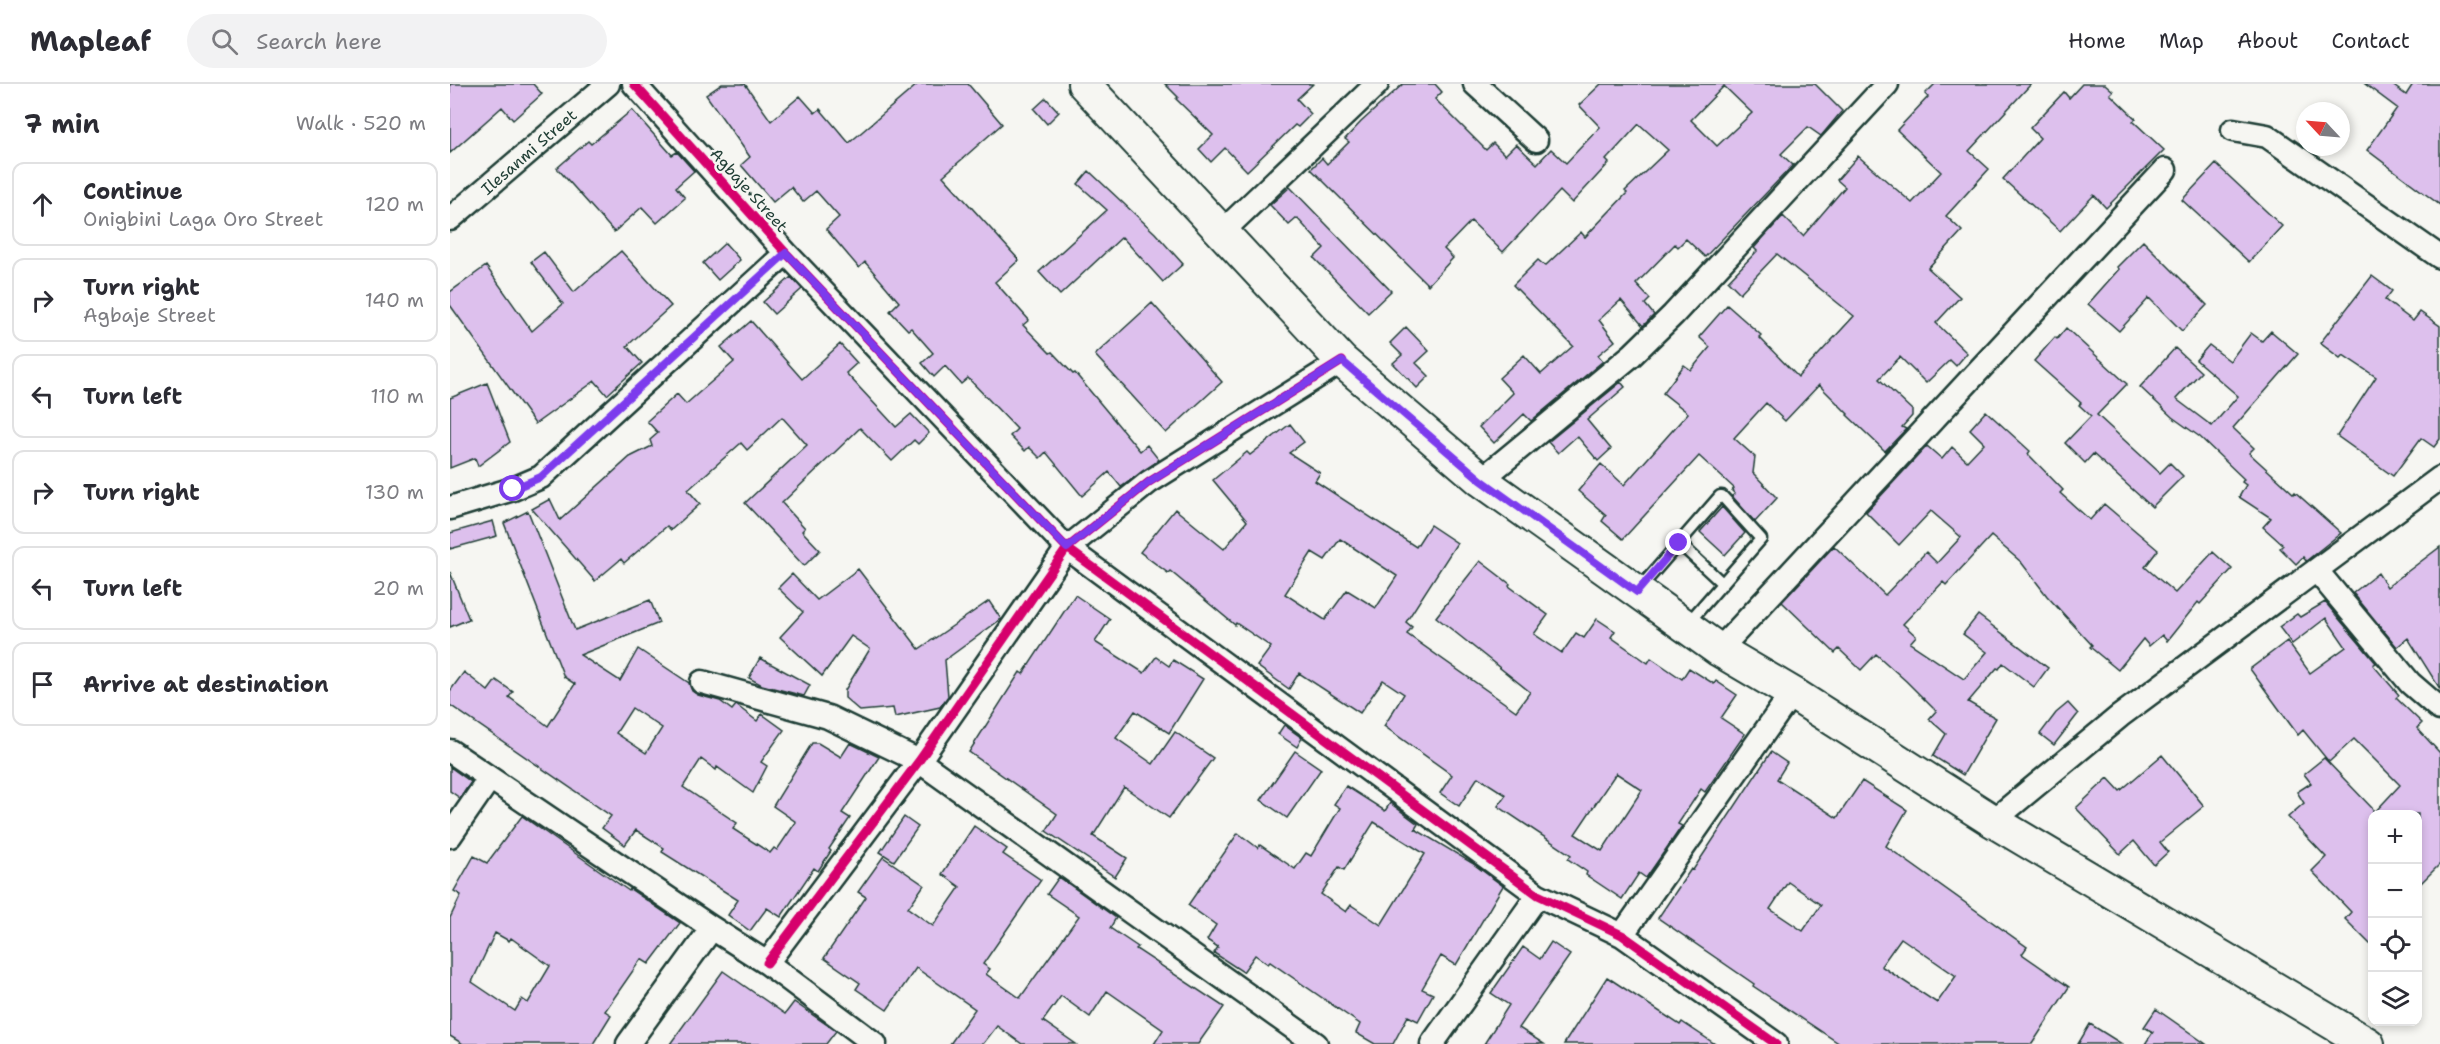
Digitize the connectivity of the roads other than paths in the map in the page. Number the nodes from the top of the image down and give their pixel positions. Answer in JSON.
{"nodes":[{"id":1,"x":608,"y":84,"type":"edge"},
{"id":2,"x":634,"y":84,"type":"edge"},
{"id":3,"x":1084,"y":84,"type":"edge"},
{"id":4,"x":1377,"y":84,"type":"edge"},
{"id":5,"x":1475,"y":84,"type":"edge"},
{"id":6,"x":1887,"y":84,"type":"edge"},
{"id":7,"x":2233,"y":130,"type":"dead end"},
{"id":8,"x":1536,"y":140,"type":"dead end"},
{"id":9,"x":2165,"y":170,"type":"dead end"},
{"id":10,"x":450,"y":219,"type":"edge"},
{"id":11,"x":1222,"y":232,"type":"junction"},
{"id":12,"x":786,"y":253,"type":"junction"},
{"id":13,"x":2440,"y":257,"type":"edge"},
{"id":14,"x":1342,"y":361,"type":"junction"},
{"id":15,"x":2440,"y":478,"type":"edge"},
{"id":16,"x":1481,"y":480,"type":"junction"},
{"id":17,"x":450,"y":508,"type":"edge"},
{"id":18,"x":1679,"y":543,"type":"junction"},
{"id":19,"x":1067,"y":548,"type":"junction"},
{"id":20,"x":2317,"y":571,"type":"junction"},
{"id":21,"x":1723,"y":584,"type":"junction"},
{"id":22,"x":1637,"y":592,"type":"junction"},
{"id":23,"x":1686,"y":626,"type":"junction"},
{"id":24,"x":1719,"y":650,"type":"junction"},
{"id":25,"x":702,"y":682,"type":"dead end"},
{"id":26,"x":1792,"y":693,"type":"junction"},
{"id":27,"x":2440,"y":709,"type":"edge"},
{"id":28,"x":450,"y":751,"type":"edge"},
{"id":29,"x":919,"y":761,"type":"junction"},
{"id":30,"x":490,"y":778,"type":"junction"},
{"id":31,"x":1993,"y":821,"type":"junction"},
{"id":32,"x":450,"y":836,"type":"edge"},
{"id":33,"x":1538,"y":895,"type":"junction"},
{"id":34,"x":712,"y":928,"type":"junction"},
{"id":35,"x":1623,"y":935,"type":"junction"},
{"id":36,"x":767,"y":963,"type":"junction"},
{"id":37,"x":628,"y":1044,"type":"edge"},
{"id":38,"x":875,"y":1044,"type":"edge"},
{"id":39,"x":1316,"y":1044,"type":"edge"},
{"id":40,"x":1432,"y":1044,"type":"edge"},
{"id":41,"x":1776,"y":1044,"type":"edge"},
{"id":42,"x":2368,"y":1044,"type":"edge"}],
"edges":[{"from":1,"to":10,"type":"street","name":"Ilesanmi Street"},
{"from":2,"to":12,"type":"street","name":"Agbaje Street"},
{"from":3,"to":11,"type":"main road"},
{"from":4,"to":11,"type":"street"},
{"from":5,"to":8,"type":"street"},
{"from":6,"to":16,"type":"street"},
{"from":7,"to":13,"type":"street"},
{"from":9,"to":24,"type":"street"},
{"from":11,"to":14,"type":"main road"},
{"from":12,"to":17,"type":"street"},
{"from":12,"to":19,"type":"street","name":"Agbaje Street"},
{"from":14,"to":16,"type":"main road"},
{"from":14,"to":19,"type":"street"},
{"from":15,"to":20,"type":"street"},
{"from":16,"to":22,"type":"main road"},
{"from":18,"to":21,"type":"lane"},
{"from":18,"to":21,"type":"lane"},
{"from":18,"to":22,"type":"lane"},
{"from":19,"to":29,"type":"street"},
{"from":19,"to":33,"type":"street","name":"Agbaje Street"},
{"from":20,"to":27,"type":"street"},
{"from":20,"to":31,"type":"street"},
{"from":21,"to":23,"type":"lane"},
{"from":22,"to":23,"type":"main road"},
{"from":23,"to":24,"type":"main road"},
{"from":24,"to":26,"type":"main road"},
{"from":25,"to":29,"type":"street"},
{"from":26,"to":31,"type":"main road"},
{"from":26,"to":35,"type":"street"},
{"from":28,"to":30,"type":"street"},
{"from":29,"to":36,"type":"street"},
{"from":29,"to":39,"type":"street"},
{"from":30,"to":32,"type":"street"},
{"from":30,"to":34,"type":"street"},
{"from":31,"to":42,"type":"main road"},
{"from":33,"to":35,"type":"street","name":"Agbaje Street"},
{"from":33,"to":40,"type":"street"},
{"from":34,"to":36,"type":"street"},
{"from":34,"to":37,"type":"street"},
{"from":35,"to":41,"type":"street","name":"Agbaje Street"},
{"from":36,"to":38,"type":"street"}]}
